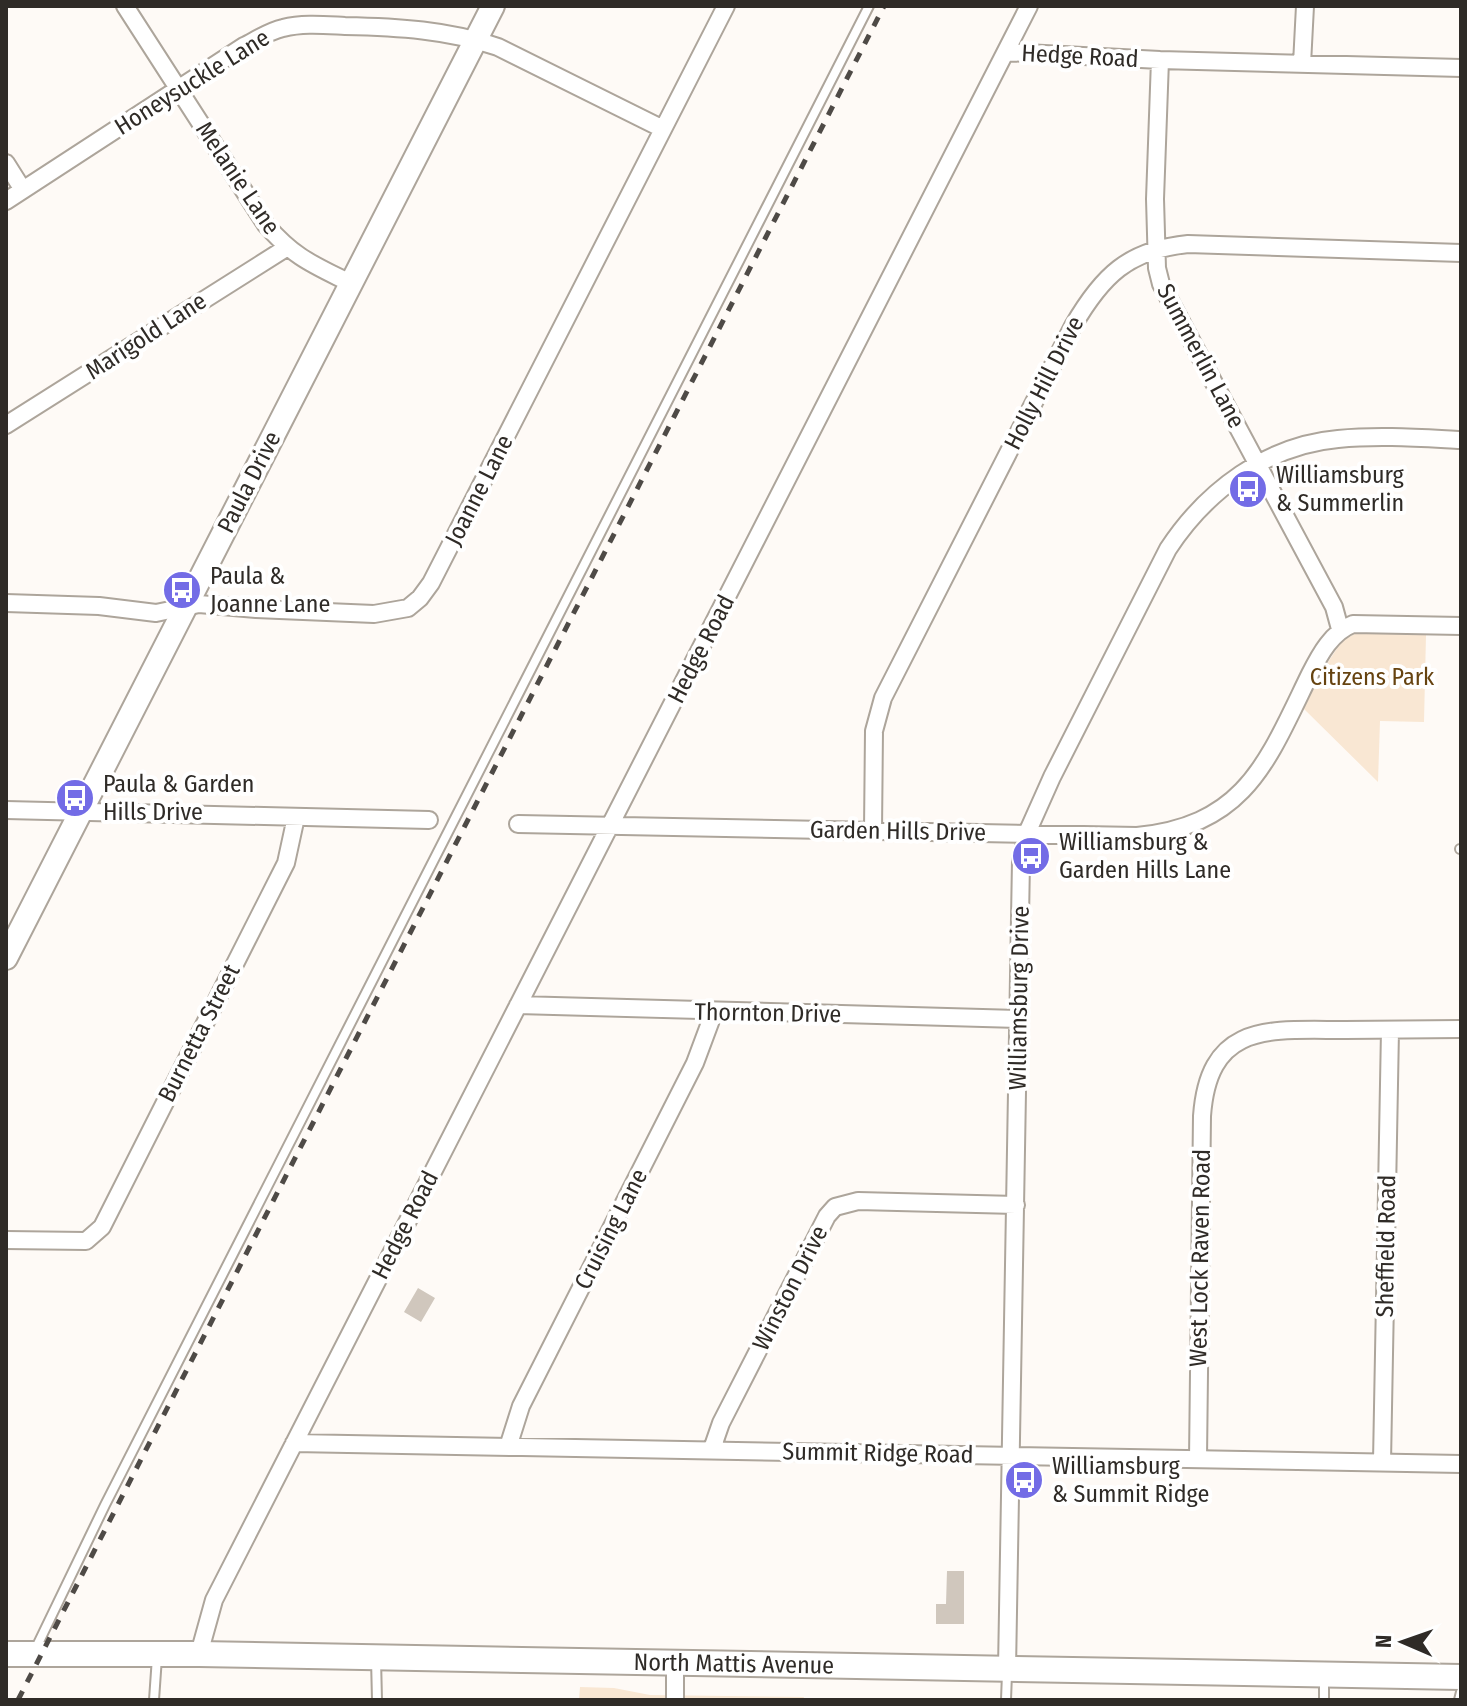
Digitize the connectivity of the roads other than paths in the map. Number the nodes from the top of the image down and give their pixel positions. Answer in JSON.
{"nodes":[{"id":1,"x":125,"y":6,"type":"edge"},
{"id":2,"x":493,"y":6,"type":"edge"},
{"id":3,"x":726,"y":6,"type":"edge"},
{"id":4,"x":869,"y":6,"type":"edge"},
{"id":5,"x":1029,"y":6,"type":"edge"},
{"id":6,"x":1305,"y":6,"type":"edge"},
{"id":7,"x":475,"y":39,"type":"junction"},
{"id":8,"x":1006,"y":52,"type":"junction"},
{"id":9,"x":1160,"y":60,"type":"junction"},
{"id":10,"x":1302,"y":64,"type":"junction"},
{"id":11,"x":1461,"y":68,"type":"edge"},
{"id":12,"x":179,"y":89,"type":"junction"},
{"id":13,"x":663,"y":129,"type":"junction"},
{"id":14,"x":6,"y":163,"type":"edge"},
{"id":15,"x":23,"y":190,"type":"junction"},
{"id":16,"x":6,"y":201,"type":"edge"},
{"id":17,"x":286,"y":248,"type":"junction"},
{"id":18,"x":1155,"y":249,"type":"junction"},
{"id":19,"x":1461,"y":253,"type":"edge"},
{"id":20,"x":350,"y":283,"type":"junction"},
{"id":21,"x":6,"y":425,"type":"edge"},
{"id":22,"x":1461,"y":440,"type":"edge"},
{"id":23,"x":1259,"y":463,"type":"junction"},
{"id":24,"x":6,"y":603,"type":"edge"},
{"id":25,"x":185,"y":606,"type":"junction"},
{"id":26,"x":1461,"y":626,"type":"edge"},
{"id":27,"x":1340,"y":629,"type":"junction"},
{"id":28,"x":6,"y":810,"type":"edge"},
{"id":29,"x":81,"y":811,"type":"junction"},
{"id":30,"x":296,"y":817,"type":"junction"},
{"id":31,"x":429,"y":820,"type":"dead end"},
{"id":32,"x":518,"y":824,"type":"dead end"},
{"id":33,"x":610,"y":827,"type":"junction"},
{"id":34,"x":873,"y":830,"type":"junction"},
{"id":35,"x":1027,"y":833,"type":"junction"},
{"id":36,"x":6,"y":958,"type":"edge"},
{"id":37,"x":518,"y":1005,"type":"junction"},
{"id":38,"x":714,"y":1012,"type":"junction"},
{"id":39,"x":1020,"y":1019,"type":"junction"},
{"id":40,"x":1461,"y":1029,"type":"edge"},
{"id":41,"x":1390,"y":1030,"type":"junction"},
{"id":42,"x":1016,"y":1205,"type":"junction"},
{"id":43,"x":6,"y":1240,"type":"edge"},
{"id":44,"x":294,"y":1443,"type":"junction"},
{"id":45,"x":508,"y":1447,"type":"junction"},
{"id":46,"x":712,"y":1449,"type":"junction"},
{"id":47,"x":1011,"y":1456,"type":"junction"},
{"id":48,"x":1198,"y":1459,"type":"junction"},
{"id":49,"x":1382,"y":1462,"type":"junction"},
{"id":50,"x":1461,"y":1464,"type":"edge"},
{"id":51,"x":6,"y":1654,"type":"edge"},
{"id":52,"x":199,"y":1654,"type":"junction"},
{"id":53,"x":33,"y":1655,"type":"junction"},
{"id":54,"x":157,"y":1655,"type":"junction"},
{"id":55,"x":376,"y":1658,"type":"junction"},
{"id":56,"x":675,"y":1664,"type":"junction"},
{"id":57,"x":1007,"y":1669,"type":"junction"},
{"id":58,"x":1324,"y":1674,"type":"junction"},
{"id":59,"x":1461,"y":1677,"type":"edge"},
{"id":60,"x":1461,"y":1692,"type":"edge"},
{"id":61,"x":154,"y":1700,"type":"edge"},
{"id":62,"x":377,"y":1700,"type":"edge"},
{"id":63,"x":675,"y":1700,"type":"edge"},
{"id":64,"x":1006,"y":1700,"type":"edge"},
{"id":65,"x":1324,"y":1700,"type":"edge"},
{"id":66,"x":1459,"y":1700,"type":"edge"}],
"edges":[{"from":1,"to":12,"type":"street","name":"Melanie Lane"},
{"from":2,"to":7,"type":"street","name":"Paula Drive"},
{"from":3,"to":13,"type":"street","name":"Joanne Lane"},
{"from":4,"to":53,"type":"lane"},
{"from":5,"to":8,"type":"street"},
{"from":6,"to":10,"type":"street"},
{"from":7,"to":12,"type":"street","name":"Honeysuckle Lane"},
{"from":7,"to":13,"type":"street","name":"Honeysuckle Lane"},
{"from":7,"to":20,"type":"street","name":"Paula Drive"},
{"from":8,"to":9,"type":"street","name":"Hedge Road"},
{"from":8,"to":33,"type":"street","name":"Hedge Road"},
{"from":9,"to":10,"type":"street","name":"Hedge Road"},
{"from":9,"to":18,"type":"street","name":"Summerlin Lane"},
{"from":10,"to":11,"type":"street","name":"Hedge Road"},
{"from":12,"to":15,"type":"street","name":"Honeysuckle Lane"},
{"from":12,"to":17,"type":"street","name":"Melanie Lane"},
{"from":13,"to":25,"type":"street","name":"Joanne Lane"},
{"from":14,"to":15,"type":"street"},
{"from":15,"to":16,"type":"street","name":"Honeysuckle Lane"},
{"from":17,"to":20,"type":"street","name":"Melanie Lane"},
{"from":17,"to":21,"type":"street","name":"Marigold Lane"},
{"from":18,"to":19,"type":"street","name":"Holly Hill Drive"},
{"from":18,"to":23,"type":"street","name":"Summerlin Lane"},
{"from":18,"to":34,"type":"street","name":"Holly Hill Drive"},
{"from":20,"to":25,"type":"street","name":"Paula Drive"},
{"from":22,"to":23,"type":"street","name":"Williamsburg Drive"},
{"from":23,"to":27,"type":"street","name":"Summerlin Lane"},
{"from":23,"to":35,"type":"street","name":"Williamsburg Drive"},
{"from":24,"to":25,"type":"street","name":"Joanne Lane"},
{"from":25,"to":29,"type":"street","name":"Paula Drive"},
{"from":26,"to":27,"type":"street"},
{"from":27,"to":35,"type":"street","name":"Garden Hills Drive"},
{"from":28,"to":29,"type":"street"},
{"from":29,"to":30,"type":"street"},
{"from":29,"to":36,"type":"street","name":"Paula Drive"},
{"from":30,"to":31,"type":"street"},
{"from":30,"to":43,"type":"street","name":"Burnetta Street"},
{"from":32,"to":33,"type":"street","name":"Garden Hills Drive"},
{"from":33,"to":34,"type":"street","name":"Garden Hills Drive"},
{"from":33,"to":37,"type":"street","name":"Hedge Road"},
{"from":34,"to":35,"type":"street","name":"Garden Hills Drive"},
{"from":35,"to":39,"type":"street","name":"Williamsburg Drive"},
{"from":37,"to":38,"type":"street","name":"Thornton Drive"},
{"from":37,"to":44,"type":"street","name":"Hedge Road"},
{"from":38,"to":39,"type":"street","name":"Thornton Drive"},
{"from":38,"to":45,"type":"street","name":"Cruising Lane"},
{"from":39,"to":42,"type":"street","name":"Williamsburg Drive"},
{"from":40,"to":41,"type":"street"},
{"from":41,"to":48,"type":"street","name":"West Lock Raven Road"},
{"from":41,"to":49,"type":"street","name":"Sheffield Road"},
{"from":42,"to":46,"type":"street","name":"Winston Drive"},
{"from":42,"to":47,"type":"street","name":"Williamsburg Drive"},
{"from":44,"to":45,"type":"street","name":"Summit Ridge Road"},
{"from":44,"to":52,"type":"street","name":"Hedge Road"},
{"from":45,"to":46,"type":"street","name":"Summit Ridge Road"},
{"from":46,"to":47,"type":"street","name":"Summit Ridge Road"},
{"from":47,"to":48,"type":"street","name":"Summit Ridge Road"},
{"from":47,"to":57,"type":"street","name":"Williamsburg Drive"},
{"from":48,"to":49,"type":"street","name":"Summit Ridge Road"},
{"from":49,"to":50,"type":"street","name":"Summit Ridge Road"},
{"from":51,"to":53,"type":"main road","name":"North Mattis Avenue"},
{"from":52,"to":54,"type":"main road","name":"North Mattis Avenue"},
{"from":52,"to":55,"type":"main road","name":"North Mattis Avenue"},
{"from":53,"to":54,"type":"main road","name":"North Mattis Avenue"},
{"from":54,"to":61,"type":"lane"},
{"from":55,"to":56,"type":"main road","name":"North Mattis Avenue"},
{"from":55,"to":62,"type":"lane"},
{"from":56,"to":57,"type":"main road","name":"North Mattis Avenue"},
{"from":56,"to":63,"type":"street"},
{"from":57,"to":58,"type":"main road","name":"North Mattis Avenue"},
{"from":57,"to":64,"type":"lane"},
{"from":58,"to":59,"type":"main road","name":"North Mattis Avenue"},
{"from":58,"to":65,"type":"lane"},
{"from":60,"to":66,"type":"lane"}]}
